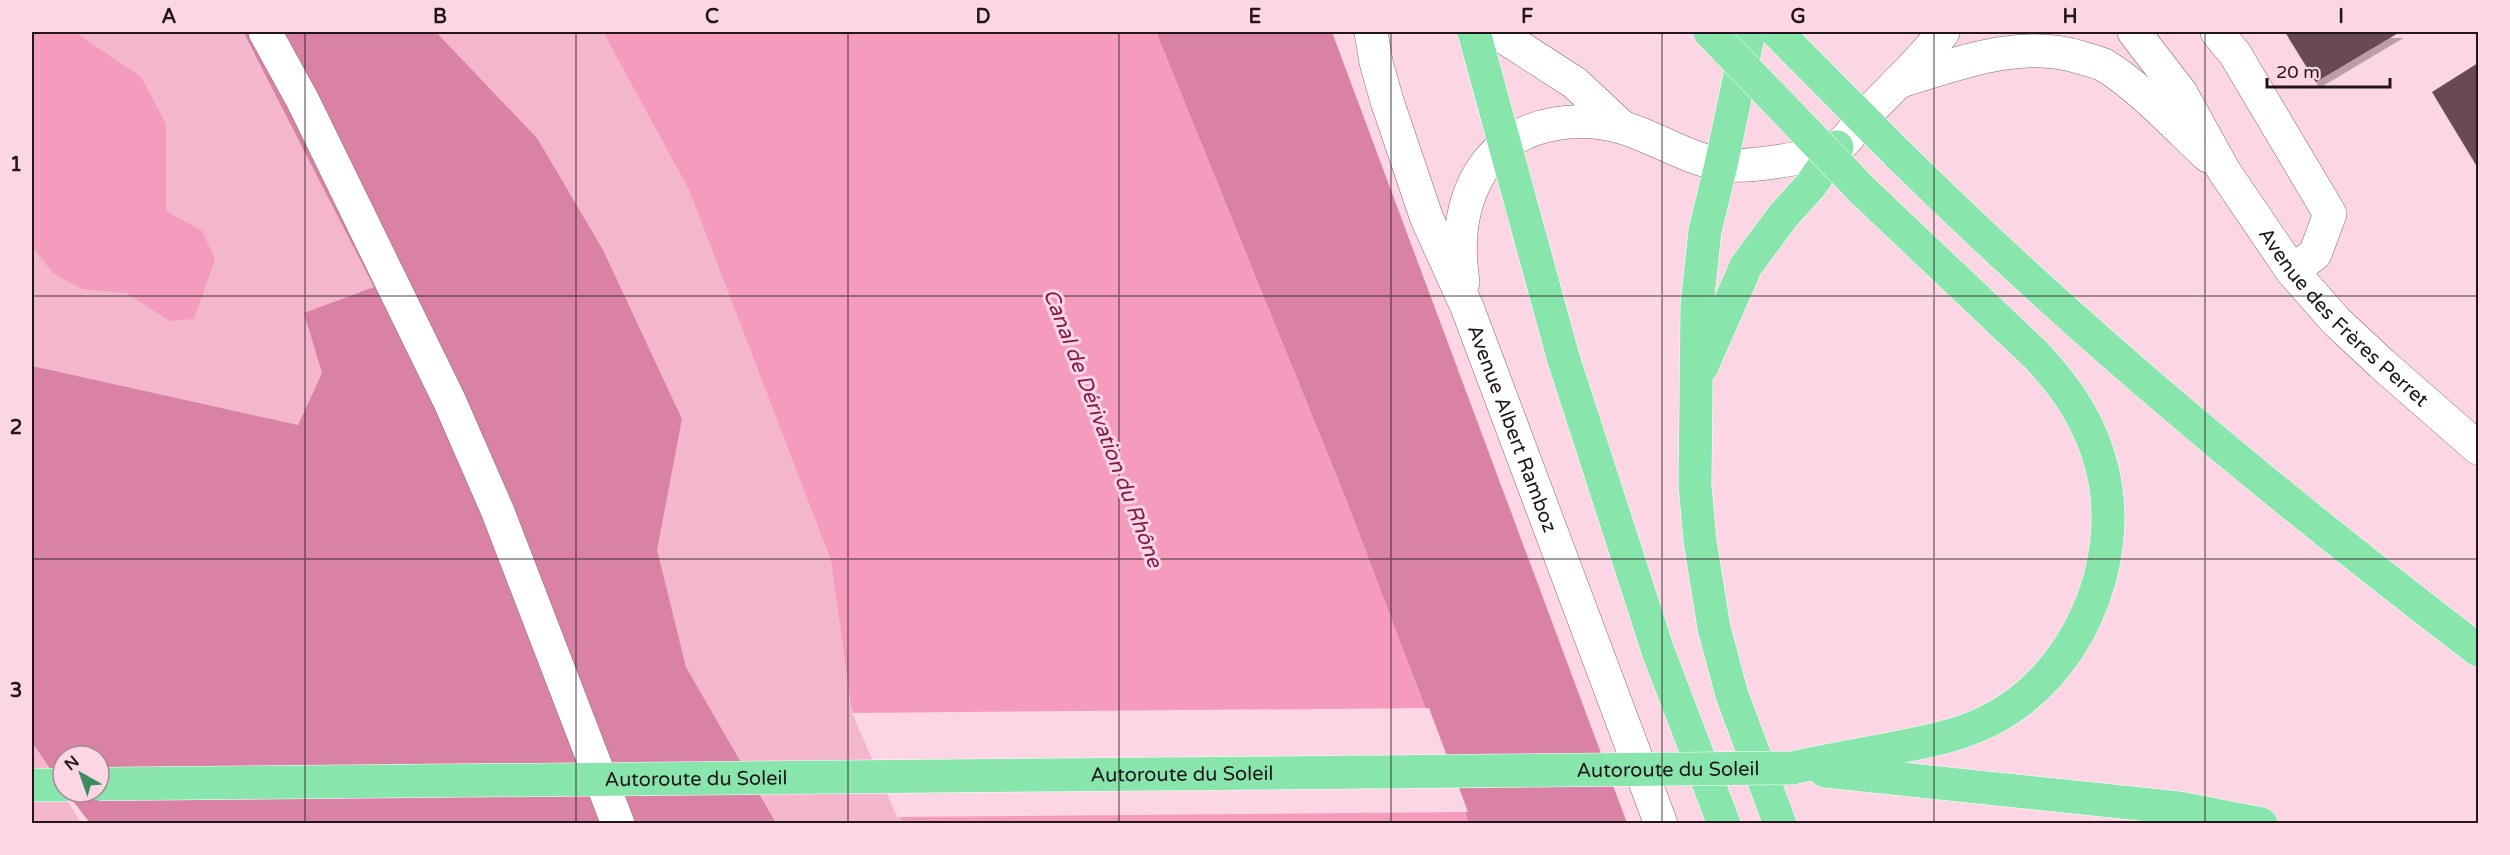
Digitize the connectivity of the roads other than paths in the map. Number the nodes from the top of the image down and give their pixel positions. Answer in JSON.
{"nodes":[{"id":1,"x":265,"y":32,"type":"edge"},
{"id":2,"x":1371,"y":32,"type":"edge"},
{"id":3,"x":1474,"y":32,"type":"edge"},
{"id":4,"x":1496,"y":32,"type":"edge"},
{"id":5,"x":1710,"y":32,"type":"edge"},
{"id":6,"x":1749,"y":32,"type":"edge"},
{"id":7,"x":1777,"y":32,"type":"edge"},
{"id":8,"x":1943,"y":32,"type":"edge"},
{"id":9,"x":2134,"y":32,"type":"edge"},
{"id":10,"x":2217,"y":32,"type":"edge"},
{"id":11,"x":1896,"y":82,"type":"junction"},
{"id":12,"x":1622,"y":127,"type":"junction"},
{"id":13,"x":1837,"y":147,"type":"junction"},
{"id":14,"x":1721,"y":165,"type":"junction"},
{"id":15,"x":2224,"y":171,"type":"junction"},
{"id":16,"x":2292,"y":271,"type":"junction"},
{"id":17,"x":1467,"y":307,"type":"junction"},
{"id":18,"x":1695,"y":381,"type":"junction"},
{"id":19,"x":2478,"y":448,"type":"edge"},
{"id":20,"x":2478,"y":650,"type":"edge"},
{"id":21,"x":1792,"y":768,"type":"junction"},
{"id":22,"x":111,"y":784,"type":"edge"},
{"id":23,"x":32,"y":785,"type":"edge"},
{"id":24,"x":51,"y":785,"type":"edge"},
{"id":25,"x":618,"y":824,"type":"edge"},
{"id":26,"x":1661,"y":824,"type":"edge"},
{"id":27,"x":1724,"y":824,"type":"edge"},
{"id":28,"x":1780,"y":824,"type":"edge"},
{"id":29,"x":2261,"y":824,"type":"edge"}],
"edges":[{"from":1,"to":25,"type":"street"},
{"from":2,"to":17,"type":"street","name":"Avenue Albert Ramboz"},
{"from":3,"to":27,"type":"highway","bridge":true},
{"from":4,"to":12,"type":"street"},
{"from":5,"to":21,"type":"highway","bridge":true},
{"from":6,"to":14,"type":"highway"},
{"from":7,"to":20,"type":"highway","bridge":true},
{"from":8,"to":11,"type":"street"},
{"from":9,"to":15,"type":"street"},
{"from":10,"to":16,"type":"street"},
{"from":11,"to":13,"type":"street"},
{"from":11,"to":15,"type":"street"},
{"from":12,"to":14,"type":"street"},
{"from":12,"to":17,"type":"street"},
{"from":13,"to":14,"type":"street"},
{"from":13,"to":18,"type":"highway"},
{"from":14,"to":18,"type":"highway"},
{"from":15,"to":16,"type":"street","name":"Avenue des Frères Perret"},
{"from":16,"to":19,"type":"street","name":"Avenue des Frères Perret"},
{"from":17,"to":26,"type":"street","name":"Avenue Albert Ramboz"},
{"from":18,"to":28,"type":"highway"},
{"from":21,"to":22,"type":"highway","name":"Autoroute du Soleil","bridge":true},
{"from":21,"to":29,"type":"highway","name":"Autoroute du Soleil"},
{"from":23,"to":24,"type":"highway"}]}
